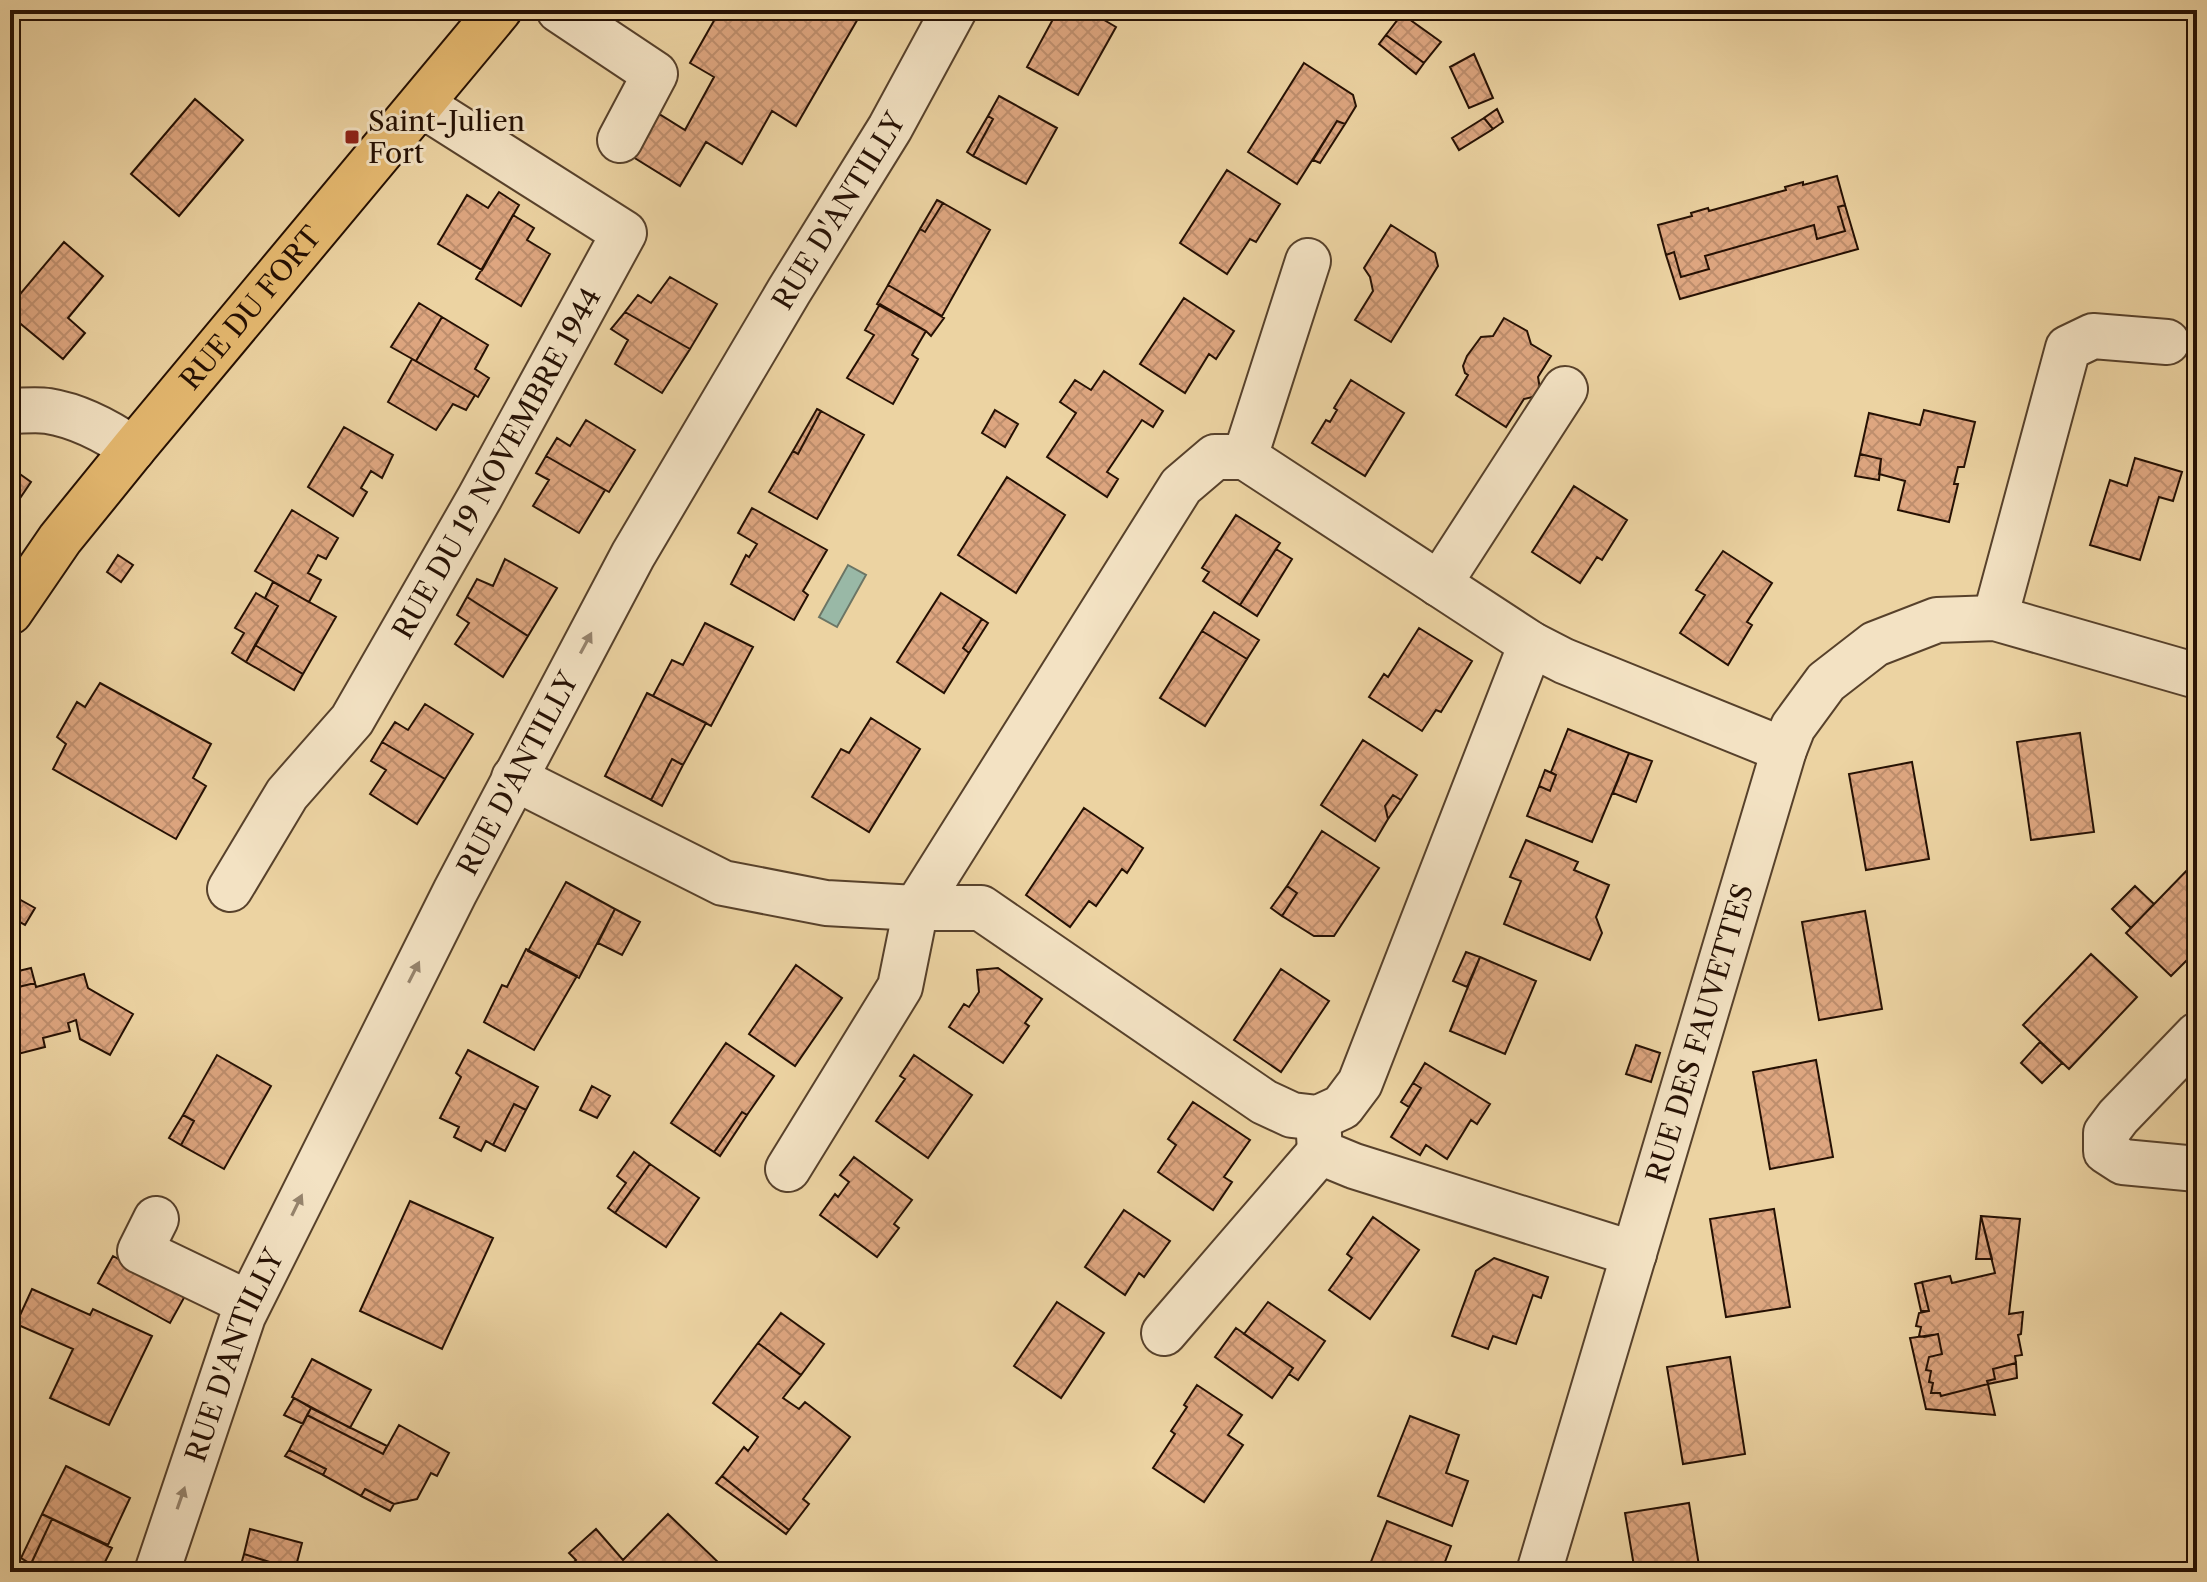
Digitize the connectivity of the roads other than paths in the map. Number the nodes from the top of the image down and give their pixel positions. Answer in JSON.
{"nodes":[{"id":1,"x":499,"y":10,"type":"edge"},
{"id":2,"x":559,"y":10,"type":"edge"},
{"id":3,"x":954,"y":10,"type":"edge"},
{"id":4,"x":422,"y":105,"type":"junction"},
{"id":5,"x":620,"y":140,"type":"dead end"},
{"id":6,"x":1308,"y":261,"type":"dead end"},
{"id":7,"x":2167,"y":342,"type":"dead end"},
{"id":8,"x":1565,"y":389,"type":"dead end"},
{"id":9,"x":10,"y":411,"type":"edge"},
{"id":10,"x":133,"y":449,"type":"junction"},
{"id":11,"x":1245,"y":457,"type":"junction"},
{"id":12,"x":1439,"y":584,"type":"junction"},
{"id":13,"x":10,"y":612,"type":"edge"},
{"id":14,"x":1995,"y":618,"type":"junction"},
{"id":15,"x":1531,"y":644,"type":"junction"},
{"id":16,"x":2197,"y":676,"type":"edge"},
{"id":17,"x":1784,"y":750,"type":"junction"},
{"id":18,"x":514,"y":778,"type":"junction"},
{"id":19,"x":230,"y":889,"type":"dead end"},
{"id":20,"x":916,"y":908,"type":"junction"},
{"id":21,"x":2197,"y":1035,"type":"edge"},
{"id":22,"x":1319,"y":1135,"type":"junction"},
{"id":23,"x":788,"y":1169,"type":"dead end"},
{"id":24,"x":2197,"y":1169,"type":"edge"},
{"id":25,"x":156,"y":1219,"type":"dead end"},
{"id":26,"x":1634,"y":1254,"type":"junction"},
{"id":27,"x":248,"y":1303,"type":"junction"},
{"id":28,"x":1164,"y":1333,"type":"dead end"},
{"id":29,"x":157,"y":1572,"type":"edge"},
{"id":30,"x":1539,"y":1572,"type":"edge"}],
"edges":[{"from":1,"to":4,"type":"main road","name":"RUE DU FORT"},
{"from":2,"to":5,"type":"street"},
{"from":18,"to":3,"type":"street","name":"RUE D'ANTILLY","one_way":true},
{"from":4,"to":10,"type":"main road","name":"RUE DU FORT"},
{"from":4,"to":19,"type":"street","name":"RUE DU 19 NOVEMBRE 1944"},
{"from":6,"to":11,"type":"street"},
{"from":7,"to":14,"type":"street"},
{"from":8,"to":12,"type":"street"},
{"from":9,"to":10,"type":"street"},
{"from":10,"to":13,"type":"main road","name":"RUE DU FORT"},
{"from":11,"to":12,"type":"street"},
{"from":11,"to":20,"type":"street"},
{"from":12,"to":15,"type":"street"},
{"from":14,"to":16,"type":"street","name":"RUE DES FAUVETTES"},
{"from":14,"to":17,"type":"street","name":"RUE DES FAUVETTES"},
{"from":15,"to":17,"type":"street"},
{"from":15,"to":22,"type":"street"},
{"from":17,"to":26,"type":"street","name":"RUE DES FAUVETTES"},
{"from":18,"to":20,"type":"street"},
{"from":27,"to":18,"type":"street","name":"RUE D'ANTILLY","one_way":true},
{"from":20,"to":22,"type":"street"},
{"from":20,"to":23,"type":"street"},
{"from":21,"to":24,"type":"street"},
{"from":22,"to":26,"type":"street"},
{"from":22,"to":28,"type":"street"},
{"from":25,"to":27,"type":"street"},
{"from":26,"to":30,"type":"street","name":"RUE DES FAUVETTES"},
{"from":29,"to":27,"type":"street","name":"RUE D'ANTILLY","one_way":true}]}
